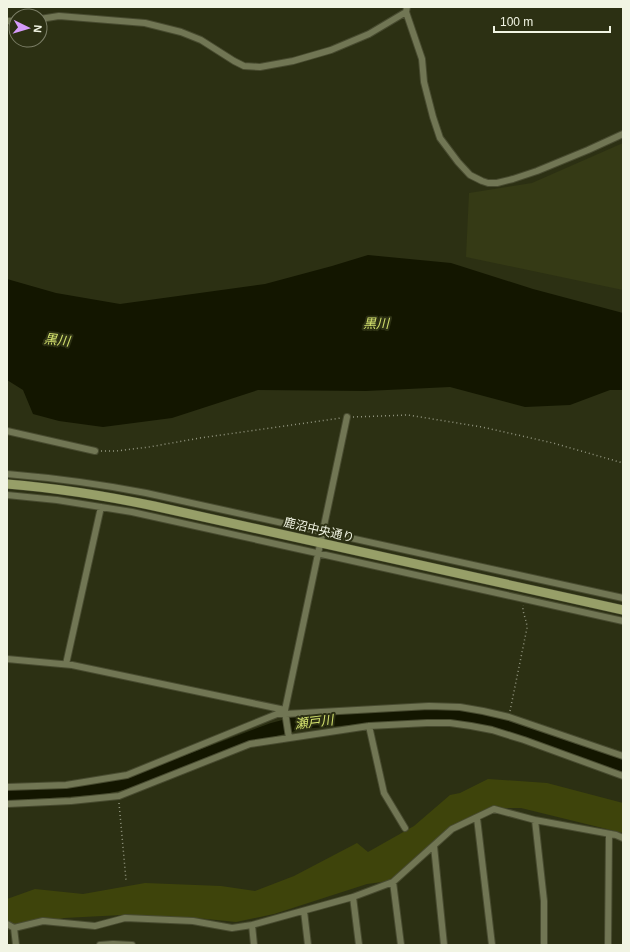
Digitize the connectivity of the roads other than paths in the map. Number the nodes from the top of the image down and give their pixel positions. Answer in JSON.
{"nodes":[{"id":1,"x":406,"y":9,"type":"edge"},
{"id":2,"x":48,"y":18,"type":"edge"},
{"id":3,"x":623,"y":134,"type":"edge"},
{"id":4,"x":347,"y":417,"type":"road end"},
{"id":5,"x":7,"y":431,"type":"edge"},
{"id":6,"x":95,"y":451,"type":"road end"},
{"id":7,"x":7,"y":474,"type":"edge"},
{"id":8,"x":7,"y":484,"type":"edge"},
{"id":9,"x":7,"y":495,"type":"edge"},
{"id":10,"x":101,"y":507,"type":"junction"},
{"id":11,"x":323,"y":532,"type":"junction"},
{"id":12,"x":321,"y":543,"type":"junction"},
{"id":13,"x":318,"y":554,"type":"junction"},
{"id":14,"x":610,"y":595,"type":"junction"},
{"id":15,"x":623,"y":598,"type":"edge"},
{"id":16,"x":607,"y":606,"type":"junction"},
{"id":17,"x":623,"y":610,"type":"edge"},
{"id":18,"x":605,"y":617,"type":"junction"},
{"id":19,"x":623,"y":621,"type":"edge"},
{"id":20,"x":7,"y":659,"type":"edge"},
{"id":21,"x":66,"y":664,"type":"junction"},
{"id":22,"x":285,"y":712,"type":"junction"},
{"id":23,"x":369,"y":726,"type":"junction"},
{"id":24,"x":289,"y":738,"type":"junction"},
{"id":25,"x":623,"y":756,"type":"edge"},
{"id":26,"x":623,"y":776,"type":"edge"},
{"id":27,"x":7,"y":787,"type":"edge"},
{"id":28,"x":7,"y":804,"type":"edge"},
{"id":29,"x":477,"y":818,"type":"junction"},
{"id":30,"x":535,"y":820,"type":"junction"},
{"id":31,"x":405,"y":828,"type":"dead end"},
{"id":32,"x":609,"y":834,"type":"junction"},
{"id":33,"x":623,"y":838,"type":"edge"},
{"id":34,"x":434,"y":846,"type":"junction"},
{"id":35,"x":392,"y":882,"type":"junction"},
{"id":36,"x":352,"y":897,"type":"junction"},
{"id":37,"x":304,"y":911,"type":"junction"},
{"id":38,"x":7,"y":924,"type":"edge"},
{"id":39,"x":252,"y":925,"type":"junction"},
{"id":40,"x":14,"y":928,"type":"junction"},
{"id":41,"x":16,"y":945,"type":"edge"},
{"id":42,"x":100,"y":945,"type":"edge"},
{"id":43,"x":113,"y":945,"type":"edge"},
{"id":44,"x":132,"y":945,"type":"edge"},
{"id":45,"x":254,"y":945,"type":"edge"},
{"id":46,"x":308,"y":945,"type":"edge"},
{"id":47,"x":359,"y":945,"type":"edge"},
{"id":48,"x":401,"y":945,"type":"edge"},
{"id":49,"x":444,"y":945,"type":"edge"},
{"id":50,"x":492,"y":945,"type":"edge"},
{"id":51,"x":544,"y":945,"type":"edge"},
{"id":52,"x":608,"y":945,"type":"edge"}],
"edges":[{"from":1,"to":2,"type":"street"},
{"from":1,"to":3,"type":"street"},
{"from":4,"to":11,"type":"street"},
{"from":5,"to":6,"type":"street"},
{"from":7,"to":11,"type":"street"},
{"from":8,"to":12,"type":"street","name":"鹿沼中央通り"},
{"from":9,"to":10,"type":"street"},
{"from":10,"to":13,"type":"street"},
{"from":10,"to":21,"type":"street"},
{"from":11,"to":12,"type":"street"},
{"from":11,"to":14,"type":"street"},
{"from":12,"to":13,"type":"street"},
{"from":12,"to":16,"type":"street","name":"鹿沼中央通り"},
{"from":13,"to":18,"type":"street"},
{"from":13,"to":22,"type":"street"},
{"from":14,"to":15,"type":"street"},
{"from":14,"to":16,"type":"street"},
{"from":16,"to":17,"type":"street","name":"鹿沼中央通り"},
{"from":16,"to":18,"type":"street"},
{"from":18,"to":19,"type":"street"},
{"from":20,"to":21,"type":"street"},
{"from":21,"to":22,"type":"street"},
{"from":22,"to":24,"type":"street"},
{"from":22,"to":25,"type":"street"},
{"from":22,"to":27,"type":"street"},
{"from":23,"to":24,"type":"street"},
{"from":23,"to":26,"type":"street"},
{"from":23,"to":31,"type":"street"},
{"from":24,"to":28,"type":"street"},
{"from":29,"to":30,"type":"street"},
{"from":29,"to":34,"type":"street"},
{"from":29,"to":50,"type":"street"},
{"from":30,"to":32,"type":"street"},
{"from":30,"to":51,"type":"street"},
{"from":32,"to":33,"type":"street"},
{"from":32,"to":52,"type":"street"},
{"from":34,"to":35,"type":"street"},
{"from":34,"to":49,"type":"street"},
{"from":35,"to":36,"type":"street"},
{"from":35,"to":48,"type":"street"},
{"from":36,"to":37,"type":"street"},
{"from":36,"to":47,"type":"street"},
{"from":37,"to":39,"type":"street"},
{"from":37,"to":46,"type":"street"},
{"from":38,"to":40,"type":"street"},
{"from":39,"to":40,"type":"street"},
{"from":39,"to":45,"type":"street"},
{"from":40,"to":41,"type":"street"},
{"from":42,"to":43,"type":"street"},
{"from":43,"to":44,"type":"street"}]}
